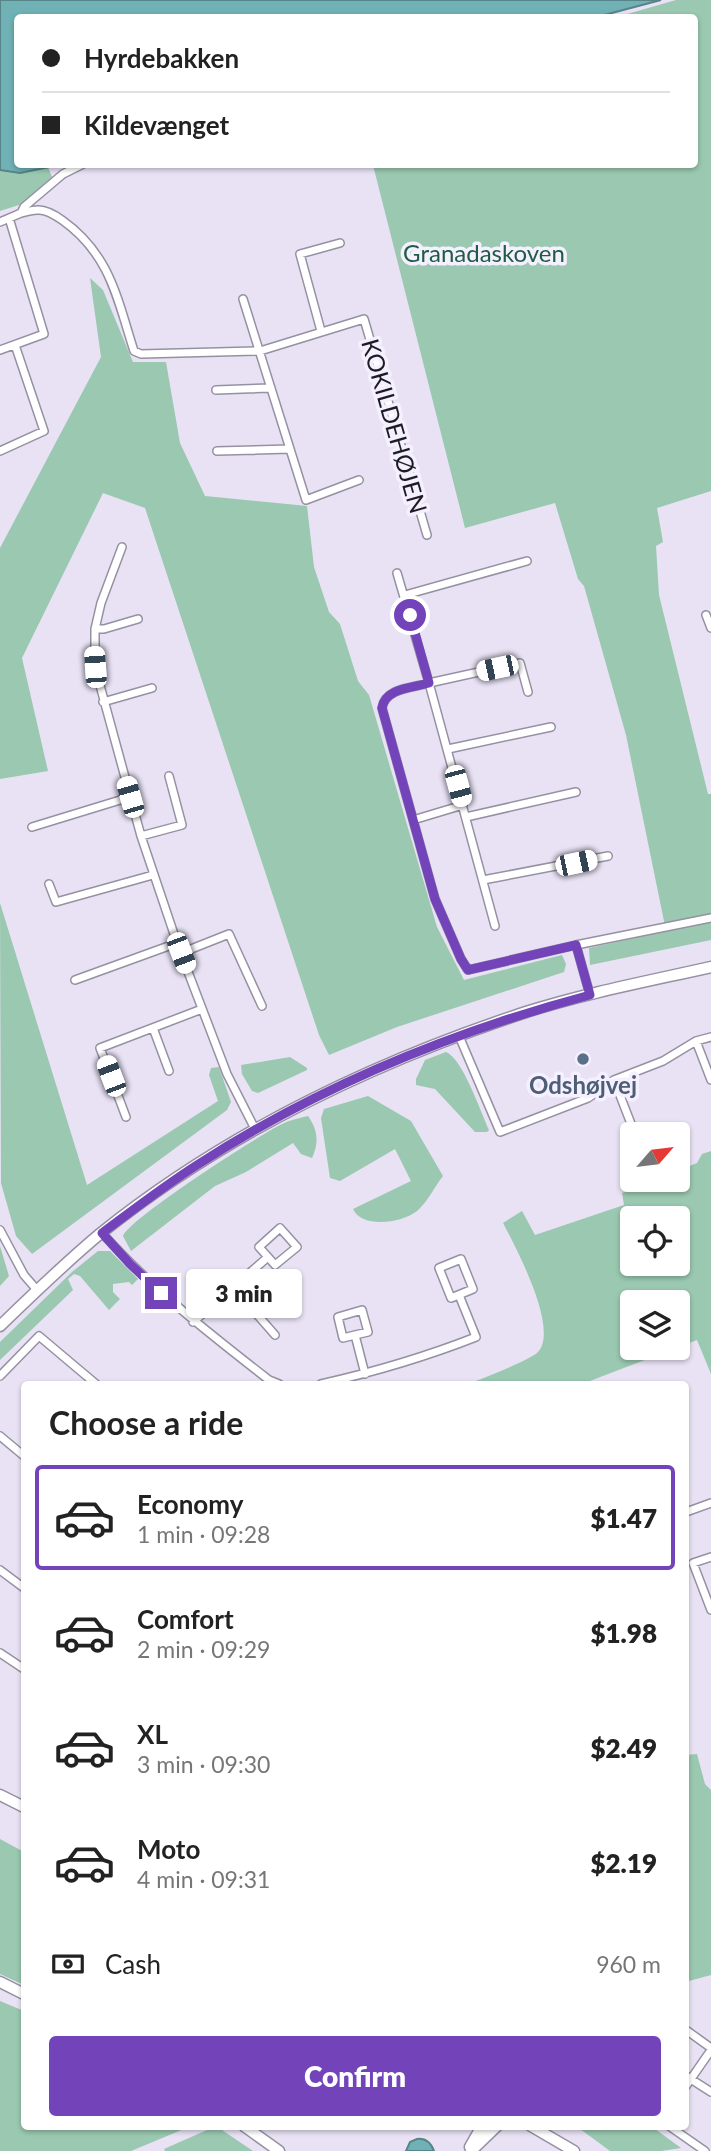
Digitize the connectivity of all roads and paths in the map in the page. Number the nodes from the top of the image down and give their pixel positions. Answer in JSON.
{"nodes":[{"id":1,"x":74,"y":168,"type":"edge"},
{"id":2,"x":21,"y":213,"type":"junction"},
{"id":3,"x":9,"y":218,"type":"junction"},
{"id":4,"x":0,"y":222,"type":"edge"},
{"id":5,"x":340,"y":243,"type":"dead end"},
{"id":6,"x":243,"y":299,"type":"dead end"},
{"id":7,"x":321,"y":331,"type":"junction"},
{"id":8,"x":15,"y":345,"type":"junction"},
{"id":9,"x":0,"y":350,"type":"edge"},
{"id":10,"x":260,"y":351,"type":"junction"},
{"id":11,"x":271,"y":388,"type":"junction"},
{"id":12,"x":216,"y":390,"type":"dead end"},
{"id":13,"x":290,"y":449,"type":"junction"},
{"id":14,"x":0,"y":451,"type":"edge"},
{"id":15,"x":217,"y":451,"type":"dead end"},
{"id":16,"x":359,"y":480,"type":"dead end"},
{"id":17,"x":427,"y":535,"type":"dead end"},
{"id":18,"x":122,"y":547,"type":"dead end"},
{"id":19,"x":527,"y":561,"type":"dead end"},
{"id":20,"x":397,"y":573,"type":"dead end"},
{"id":21,"x":405,"y":595,"type":"junction"},
{"id":22,"x":706,"y":615,"type":"dead end"},
{"id":23,"x":138,"y":619,"type":"dead end"},
{"id":24,"x":711,"y":628,"type":"edge"},
{"id":25,"x":95,"y":629,"type":"junction"},
{"id":26,"x":429,"y":683,"type":"junction"},
{"id":27,"x":152,"y":688,"type":"dead end"},
{"id":28,"x":528,"y":692,"type":"dead end"},
{"id":29,"x":103,"y":702,"type":"junction"},
{"id":30,"x":551,"y":727,"type":"dead end"},
{"id":31,"x":448,"y":749,"type":"junction"},
{"id":32,"x":169,"y":776,"type":"dead end"},
{"id":33,"x":576,"y":792,"type":"dead end"},
{"id":34,"x":130,"y":797,"type":"junction"},
{"id":35,"x":463,"y":805,"type":"junction"},
{"id":36,"x":466,"y":817,"type":"junction"},
{"id":37,"x":413,"y":820,"type":"junction"},
{"id":38,"x":32,"y":827,"type":"dead end"},
{"id":39,"x":141,"y":835,"type":"junction"},
{"id":40,"x":608,"y":856,"type":"dead end"},
{"id":41,"x":153,"y":875,"type":"junction"},
{"id":42,"x":484,"y":880,"type":"junction"},
{"id":43,"x":49,"y":884,"type":"dead end"},
{"id":44,"x":707,"y":919,"type":"edge"},
{"id":45,"x":495,"y":926,"type":"dead end"},
{"id":46,"x":177,"y":943,"type":"junction"},
{"id":47,"x":576,"y":945,"type":"junction"},
{"id":48,"x":181,"y":953,"type":"junction"},
{"id":49,"x":711,"y":967,"type":"edge"},
{"id":50,"x":75,"y":980,"type":"dead end"},
{"id":51,"x":590,"y":995,"type":"junction"},
{"id":52,"x":262,"y":1006,"type":"dead end"},
{"id":53,"x":202,"y":1009,"type":"junction"},
{"id":54,"x":153,"y":1028,"type":"junction"},
{"id":55,"x":459,"y":1037,"type":"junction"},
{"id":56,"x":711,"y":1037,"type":"edge"},
{"id":57,"x":696,"y":1041,"type":"junction"},
{"id":58,"x":169,"y":1071,"type":"dead end"},
{"id":59,"x":614,"y":1080,"type":"junction"},
{"id":60,"x":711,"y":1080,"type":"edge"},
{"id":61,"x":126,"y":1117,"type":"dead end"},
{"id":62,"x":630,"y":1122,"type":"edge"},
{"id":63,"x":256,"y":1129,"type":"junction"},
{"id":64,"x":0,"y":1230,"type":"edge"},
{"id":65,"x":102,"y":1233,"type":"junction"},
{"id":66,"x":268,"y":1257,"type":"junction"},
{"id":67,"x":233,"y":1287,"type":"junction"},
{"id":68,"x":37,"y":1290,"type":"junction"},
{"id":69,"x":458,"y":1295,"type":"junction"},
{"id":70,"x":193,"y":1322,"type":"junction"},
{"id":71,"x":0,"y":1326,"type":"edge"},
{"id":72,"x":275,"y":1335,"type":"dead end"},
{"id":73,"x":355,"y":1335,"type":"junction"},
{"id":74,"x":365,"y":1374,"type":"junction"},
{"id":75,"x":0,"y":1376,"type":"edge"},
{"id":76,"x":92,"y":1381,"type":"edge"},
{"id":77,"x":272,"y":1381,"type":"edge"},
{"id":78,"x":334,"y":1381,"type":"edge"},
{"id":79,"x":0,"y":1436,"type":"edge"},
{"id":80,"x":21,"y":1454,"type":"edge"},
{"id":81,"x":711,"y":1503,"type":"edge"},
{"id":82,"x":689,"y":1511,"type":"edge"},
{"id":83,"x":711,"y":1557,"type":"edge"},
{"id":84,"x":0,"y":1570,"type":"edge"},
{"id":85,"x":21,"y":1586,"type":"edge"},
{"id":86,"x":708,"y":1593,"type":"edge"},
{"id":87,"x":711,"y":1610,"type":"edge"},
{"id":88,"x":0,"y":1653,"type":"edge"},
{"id":89,"x":21,"y":1667,"type":"edge"},
{"id":90,"x":0,"y":1795,"type":"edge"},
{"id":91,"x":21,"y":1806,"type":"edge"},
{"id":92,"x":0,"y":1982,"type":"edge"},
{"id":93,"x":21,"y":1992,"type":"edge"},
{"id":94,"x":689,"y":2032,"type":"edge"},
{"id":95,"x":711,"y":2049,"type":"edge"},
{"id":96,"x":689,"y":2079,"type":"edge"},
{"id":97,"x":689,"y":2081,"type":"edge"},
{"id":98,"x":711,"y":2092,"type":"edge"},
{"id":99,"x":250,"y":2130,"type":"edge"},
{"id":100,"x":480,"y":2130,"type":"edge"},
{"id":101,"x":493,"y":2130,"type":"edge"},
{"id":102,"x":538,"y":2130,"type":"edge"},
{"id":103,"x":549,"y":2130,"type":"edge"},
{"id":104,"x":675,"y":2130,"type":"edge"},
{"id":105,"x":569,"y":2148,"type":"edge"},
{"id":106,"x":279,"y":2151,"type":"edge"},
{"id":107,"x":469,"y":2151,"type":"edge"},
{"id":108,"x":705,"y":2151,"type":"edge"}],
"edges":[{"from":1,"to":2,"type":"street"},
{"from":2,"to":3,"type":"street"},
{"from":2,"to":10,"type":"street","name":"KOKILDEHØJEN"},
{"from":3,"to":4,"type":"street"},
{"from":3,"to":8,"type":"street"},
{"from":5,"to":7,"type":"street"},
{"from":6,"to":10,"type":"street","name":"KOKILDEHØJEN"},
{"from":7,"to":10,"type":"street","name":"KOKILDEHØJEN"},
{"from":7,"to":17,"type":"street","name":"KOKILDEHØJEN"},
{"from":8,"to":9,"type":"street"},
{"from":8,"to":14,"type":"street"},
{"from":10,"to":11,"type":"street","name":"KOKILDEHØJEN"},
{"from":11,"to":12,"type":"street"},
{"from":11,"to":13,"type":"street","name":"KOKILDEHØJEN"},
{"from":13,"to":15,"type":"street"},
{"from":13,"to":16,"type":"street","name":"KOKILDEHØJEN"},
{"from":18,"to":25,"type":"street"},
{"from":19,"to":21,"type":"street"},
{"from":20,"to":21,"type":"street"},
{"from":21,"to":26,"type":"street"},
{"from":22,"to":24,"type":"street"},
{"from":23,"to":25,"type":"street"},
{"from":25,"to":29,"type":"street"},
{"from":26,"to":28,"type":"street"},
{"from":26,"to":31,"type":"street"},
{"from":26,"to":37,"type":"street"},
{"from":27,"to":29,"type":"street"},
{"from":29,"to":34,"type":"street"},
{"from":30,"to":31,"type":"street"},
{"from":31,"to":35,"type":"street"},
{"from":32,"to":39,"type":"street"},
{"from":33,"to":36,"type":"street"},
{"from":34,"to":38,"type":"street"},
{"from":34,"to":39,"type":"street"},
{"from":35,"to":36,"type":"street"},
{"from":35,"to":37,"type":"street"},
{"from":36,"to":42,"type":"street"},
{"from":37,"to":47,"type":"street"},
{"from":39,"to":41,"type":"street"},
{"from":40,"to":42,"type":"street"},
{"from":41,"to":43,"type":"street"},
{"from":41,"to":46,"type":"street"},
{"from":42,"to":45,"type":"street"},
{"from":44,"to":47,"type":"street"},
{"from":46,"to":48,"type":"street"},
{"from":46,"to":50,"type":"street"},
{"from":47,"to":51,"type":"street"},
{"from":48,"to":52,"type":"street"},
{"from":48,"to":53,"type":"street"},
{"from":49,"to":51,"type":"street"},
{"from":51,"to":55,"type":"street"},
{"from":53,"to":54,"type":"street"},
{"from":53,"to":63,"type":"street"},
{"from":54,"to":58,"type":"street"},
{"from":54,"to":61,"type":"street"},
{"from":55,"to":59,"type":"street"},
{"from":55,"to":63,"type":"street"},
{"from":56,"to":57,"type":"street"},
{"from":57,"to":59,"type":"street"},
{"from":57,"to":60,"type":"street"},
{"from":59,"to":62,"type":"street"},
{"from":63,"to":65,"type":"street"},
{"from":64,"to":68,"type":"street"},
{"from":65,"to":68,"type":"street"},
{"from":65,"to":70,"type":"street"},
{"from":66,"to":66,"type":"street"},
{"from":66,"to":67,"type":"street"},
{"from":67,"to":70,"type":"street"},
{"from":67,"to":72,"type":"street"},
{"from":68,"to":71,"type":"street"},
{"from":69,"to":69,"type":"street"},
{"from":69,"to":74,"type":"street"},
{"from":70,"to":77,"type":"street"},
{"from":73,"to":73,"type":"street"},
{"from":73,"to":74,"type":"street"},
{"from":74,"to":78,"type":"street"},
{"from":75,"to":76,"type":"street"},
{"from":79,"to":80,"type":"street"},
{"from":81,"to":82,"type":"street"},
{"from":83,"to":86,"type":"street"},
{"from":84,"to":85,"type":"street"},
{"from":86,"to":87,"type":"street"},
{"from":88,"to":89,"type":"street"},
{"from":90,"to":91,"type":"street"},
{"from":92,"to":93,"type":"street"},
{"from":94,"to":95,"type":"street"},
{"from":95,"to":96,"type":"street"},
{"from":97,"to":98,"type":"street"},
{"from":99,"to":106,"type":"street"},
{"from":100,"to":107,"type":"street"},
{"from":101,"to":107,"type":"street"},
{"from":102,"to":105,"type":"street"},
{"from":103,"to":105,"type":"street"},
{"from":104,"to":108,"type":"street"}]}
